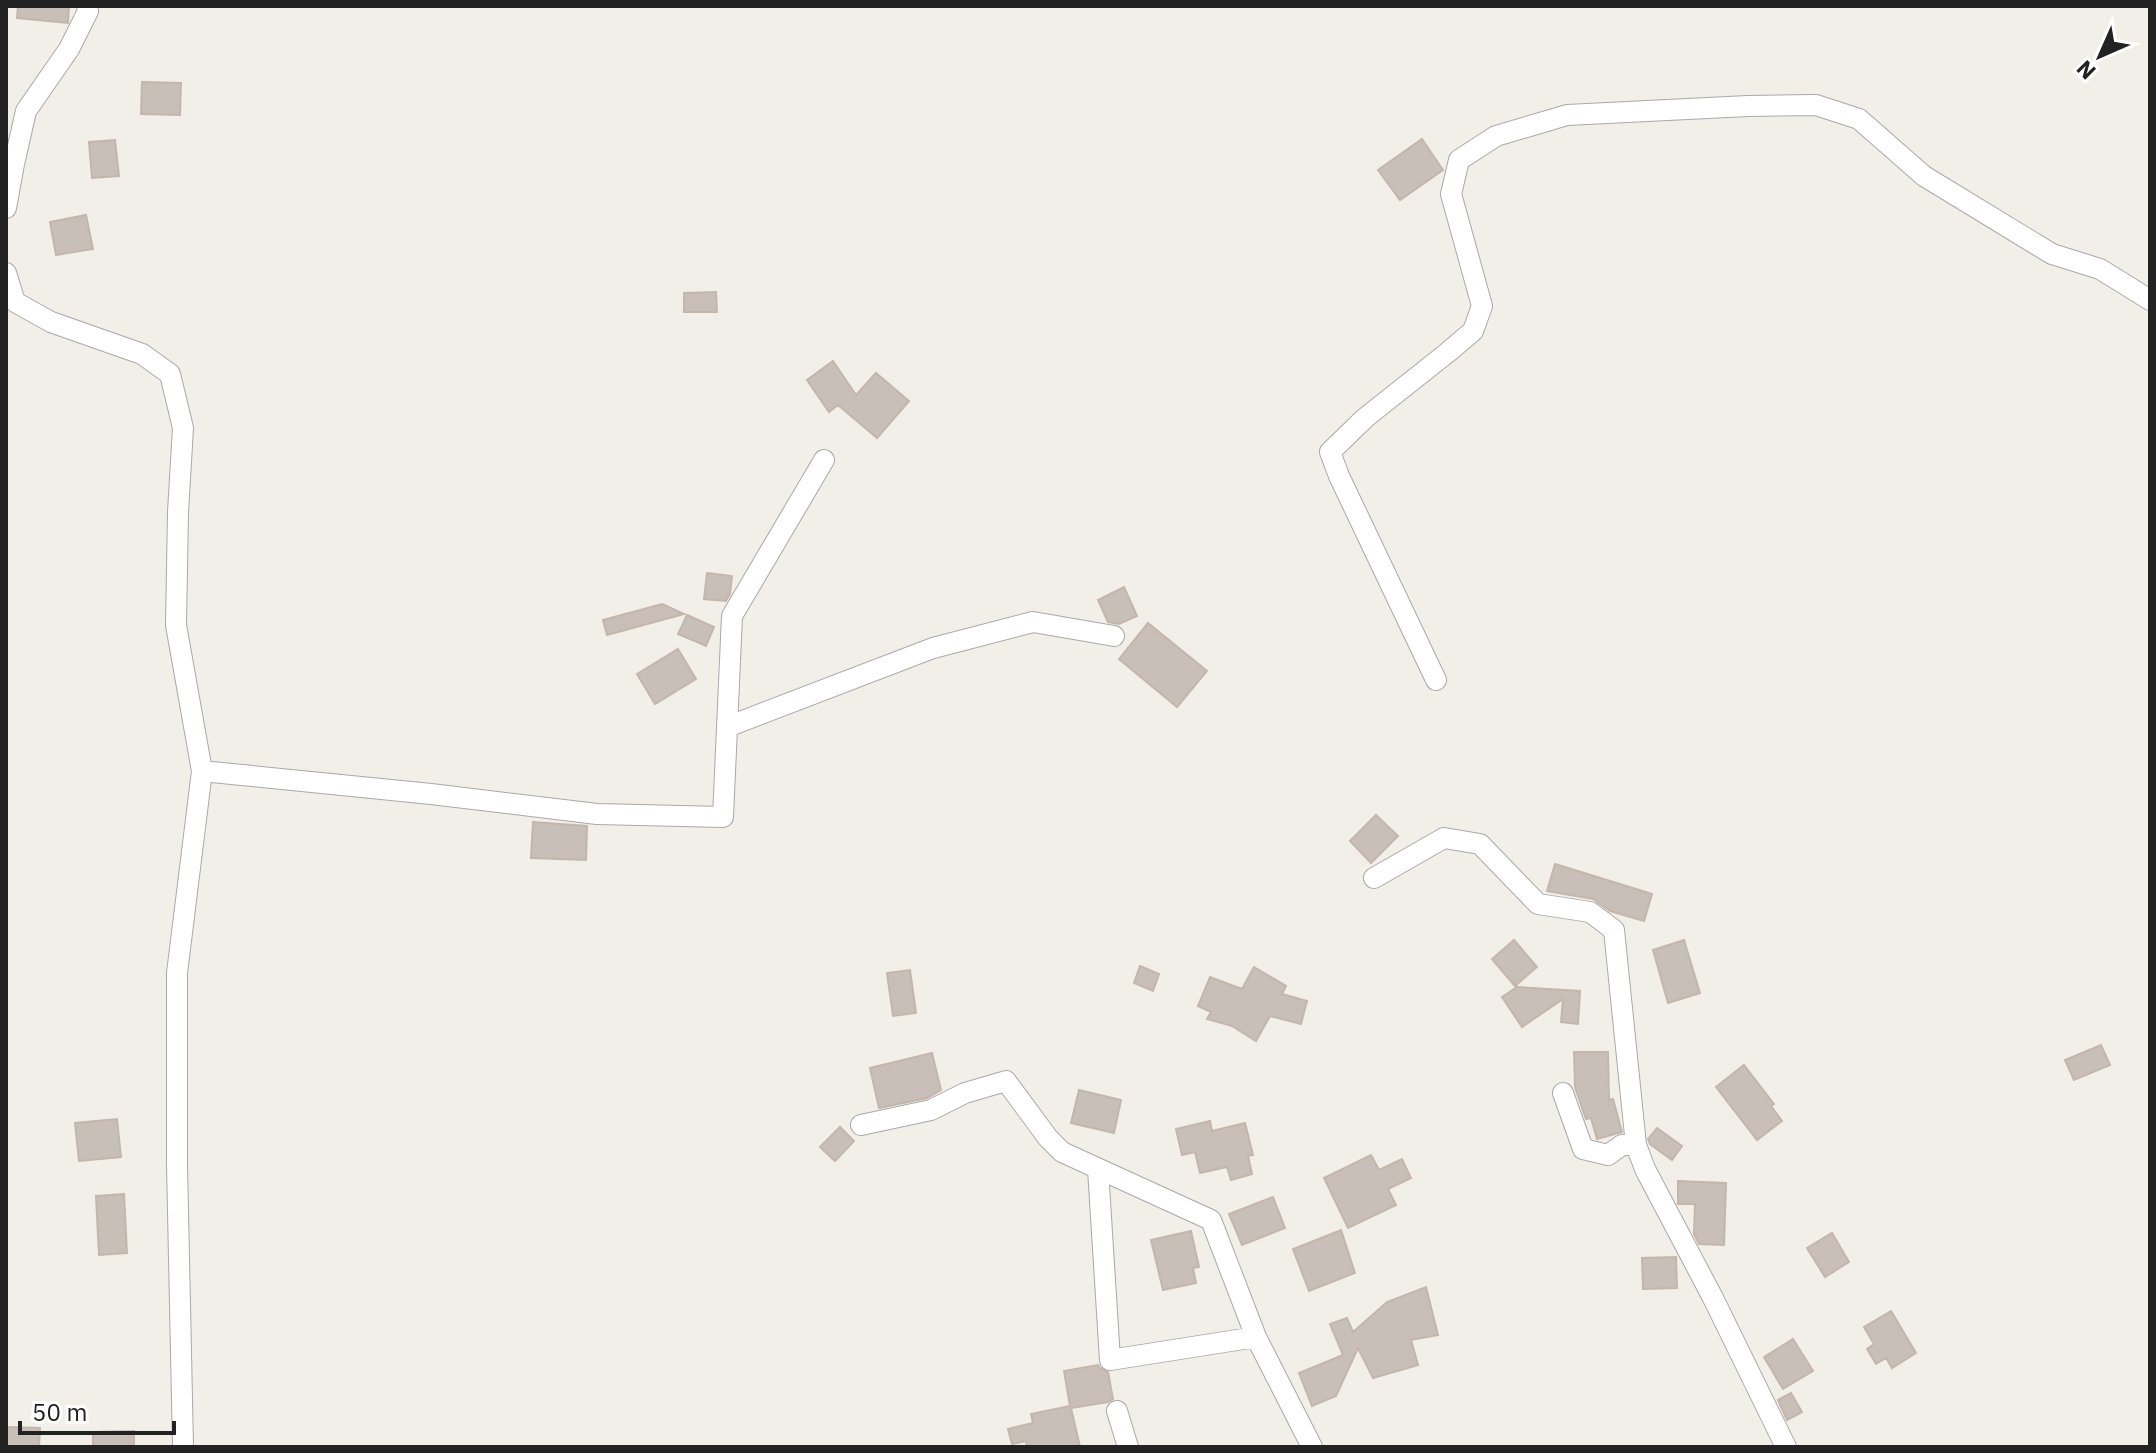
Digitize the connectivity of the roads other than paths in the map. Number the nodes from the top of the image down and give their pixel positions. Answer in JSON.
{"nodes":[{"id":1,"x":87,"y":6,"type":"edge"},
{"id":2,"x":6,"y":208,"type":"edge"},
{"id":3,"x":6,"y":273,"type":"edge"},
{"id":4,"x":2150,"y":300,"type":"edge"},
{"id":5,"x":824,"y":460,"type":"dead end"},
{"id":6,"x":1114,"y":636,"type":"dead end"},
{"id":7,"x":1436,"y":680,"type":"dead end"},
{"id":8,"x":727,"y":727,"type":"junction"},
{"id":9,"x":202,"y":771,"type":"junction"},
{"id":10,"x":1374,"y":878,"type":"dead end"},
{"id":11,"x":1563,"y":1093,"type":"dead end"},
{"id":12,"x":861,"y":1125,"type":"dead end"},
{"id":13,"x":1636,"y":1145,"type":"junction"},
{"id":14,"x":1098,"y":1169,"type":"junction"},
{"id":15,"x":1256,"y":1337,"type":"junction"},
{"id":16,"x":1117,"y":1411,"type":"dead end"},
{"id":17,"x":183,"y":1447,"type":"edge"},
{"id":18,"x":1128,"y":1447,"type":"edge"},
{"id":19,"x":1312,"y":1447,"type":"edge"},
{"id":20,"x":1786,"y":1447,"type":"edge"}],
"edges":[{"from":1,"to":2,"type":"street"},
{"from":3,"to":9,"type":"street"},
{"from":4,"to":7,"type":"street"},
{"from":5,"to":8,"type":"street"},
{"from":6,"to":8,"type":"street"},
{"from":8,"to":9,"type":"street"},
{"from":9,"to":17,"type":"street"},
{"from":10,"to":13,"type":"street"},
{"from":11,"to":13,"type":"street"},
{"from":12,"to":14,"type":"street"},
{"from":13,"to":20,"type":"street"},
{"from":14,"to":15,"type":"street"},
{"from":14,"to":15,"type":"street"},
{"from":15,"to":19,"type":"street"},
{"from":16,"to":18,"type":"street"}]}
